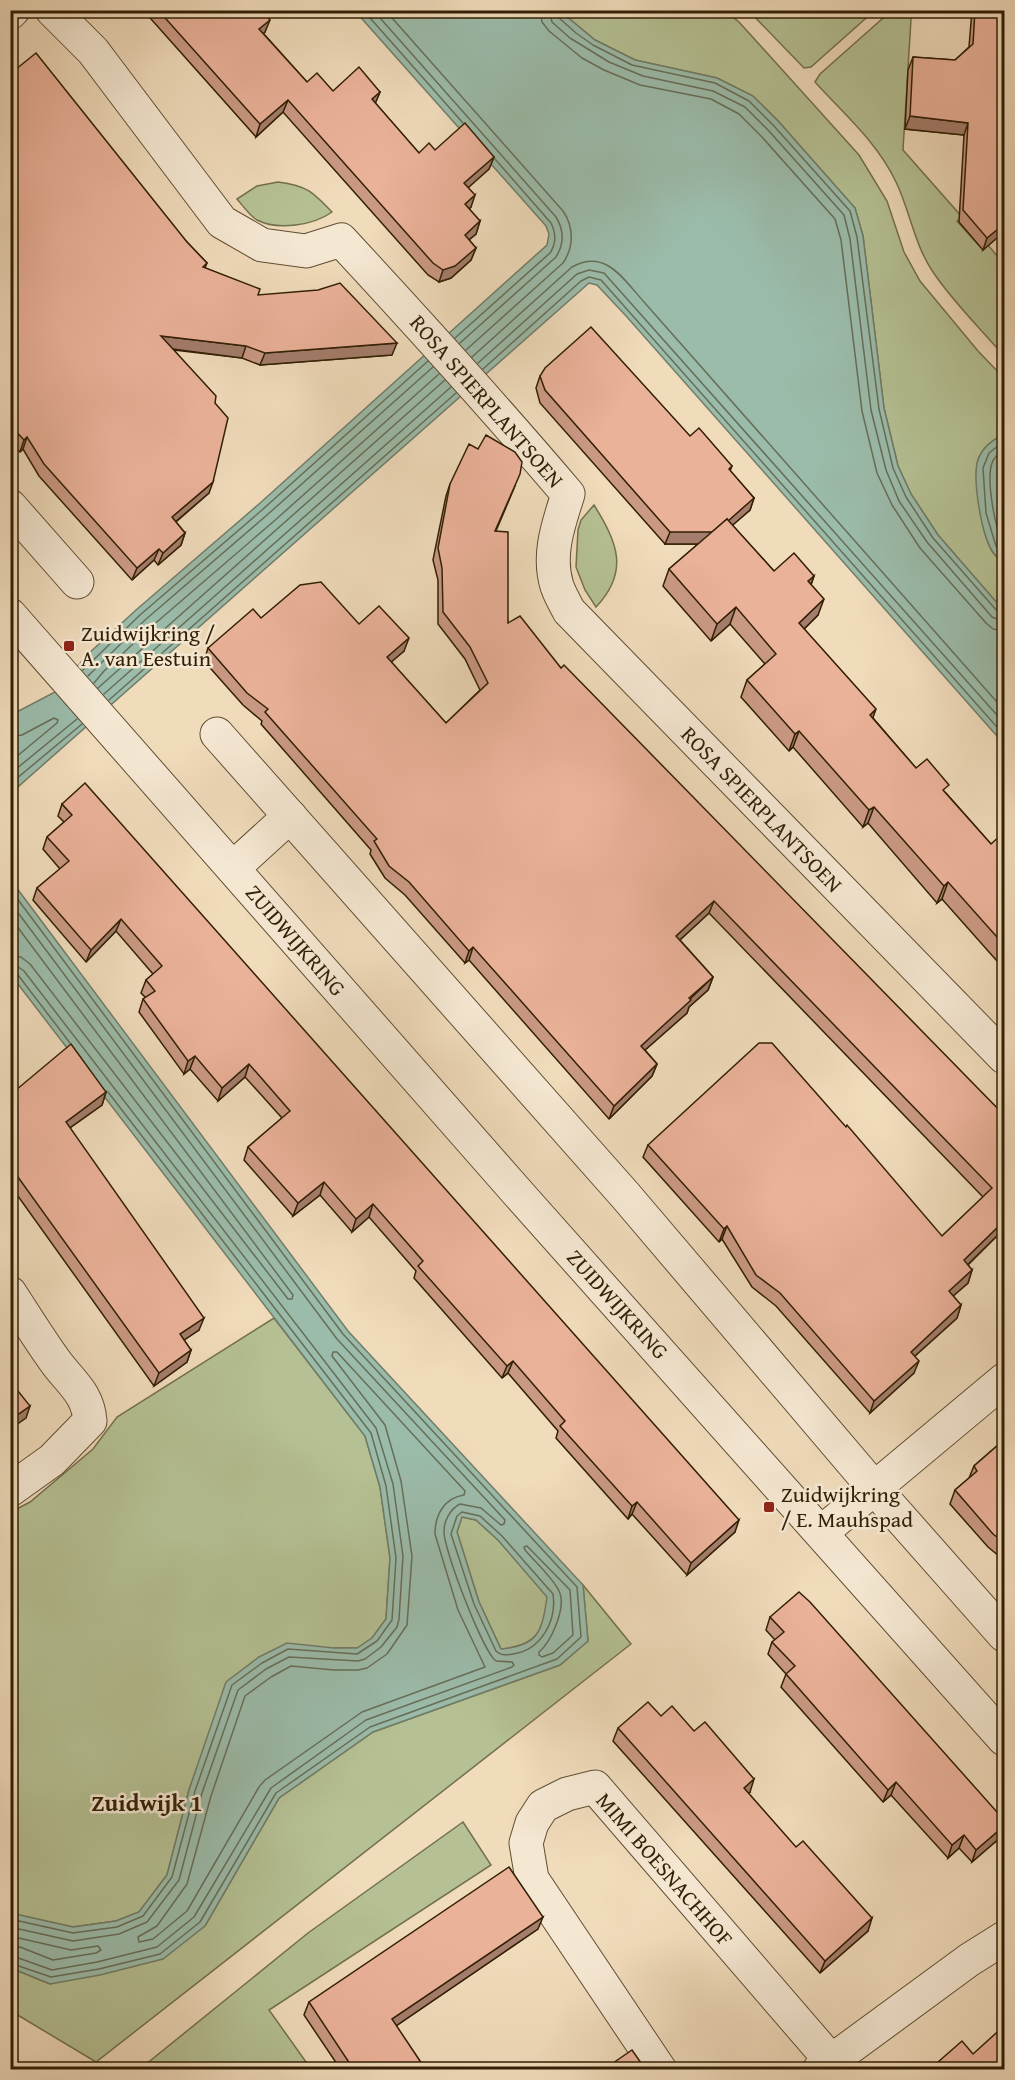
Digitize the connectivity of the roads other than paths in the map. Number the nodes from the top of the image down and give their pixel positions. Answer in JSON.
{"nodes":[{"id":1,"x":51,"y":10,"type":"edge"},
{"id":2,"x":10,"y":506,"type":"edge"},
{"id":3,"x":77,"y":582,"type":"dead end"},
{"id":4,"x":15,"y":626,"type":"edge"},
{"id":5,"x":216,"y":734,"type":"dead end"},
{"id":6,"x":290,"y":816,"type":"junction"},
{"id":7,"x":233,"y":868,"type":"junction"},
{"id":8,"x":1005,"y":1057,"type":"edge"},
{"id":9,"x":10,"y":1293,"type":"edge"},
{"id":10,"x":1005,"y":1380,"type":"edge"},
{"id":11,"x":875,"y":1489,"type":"junction"},
{"id":12,"x":10,"y":1490,"type":"edge"},
{"id":13,"x":822,"y":1532,"type":"junction"},
{"id":14,"x":1005,"y":1635,"type":"edge"},
{"id":15,"x":1005,"y":1739,"type":"edge"},
{"id":16,"x":1005,"y":1938,"type":"edge"},
{"id":17,"x":830,"y":2067,"type":"edge"},
{"id":18,"x":660,"y":2070,"type":"edge"}],
"edges":[{"from":1,"to":8,"type":"street","name":"ROSA SPIERPLANTSOEN"},
{"from":2,"to":3,"type":"street"},
{"from":4,"to":7,"type":"street","name":"ZUIDWIJKRING"},
{"from":5,"to":6,"type":"street"},
{"from":6,"to":7,"type":"street","name":"ZUIDWIJKRING"},
{"from":6,"to":11,"type":"street"},
{"from":7,"to":13,"type":"street","name":"ZUIDWIJKRING"},
{"from":9,"to":12,"type":"street"},
{"from":10,"to":11,"type":"street"},
{"from":11,"to":13,"type":"street"},
{"from":11,"to":14,"type":"street"},
{"from":13,"to":15,"type":"street","name":"ZUIDWIJKRING"},
{"from":16,"to":17,"type":"street","name":"MIMI BOESNACHHOF"},
{"from":17,"to":18,"type":"street","name":"MIMI BOESNACHHOF"}]}
